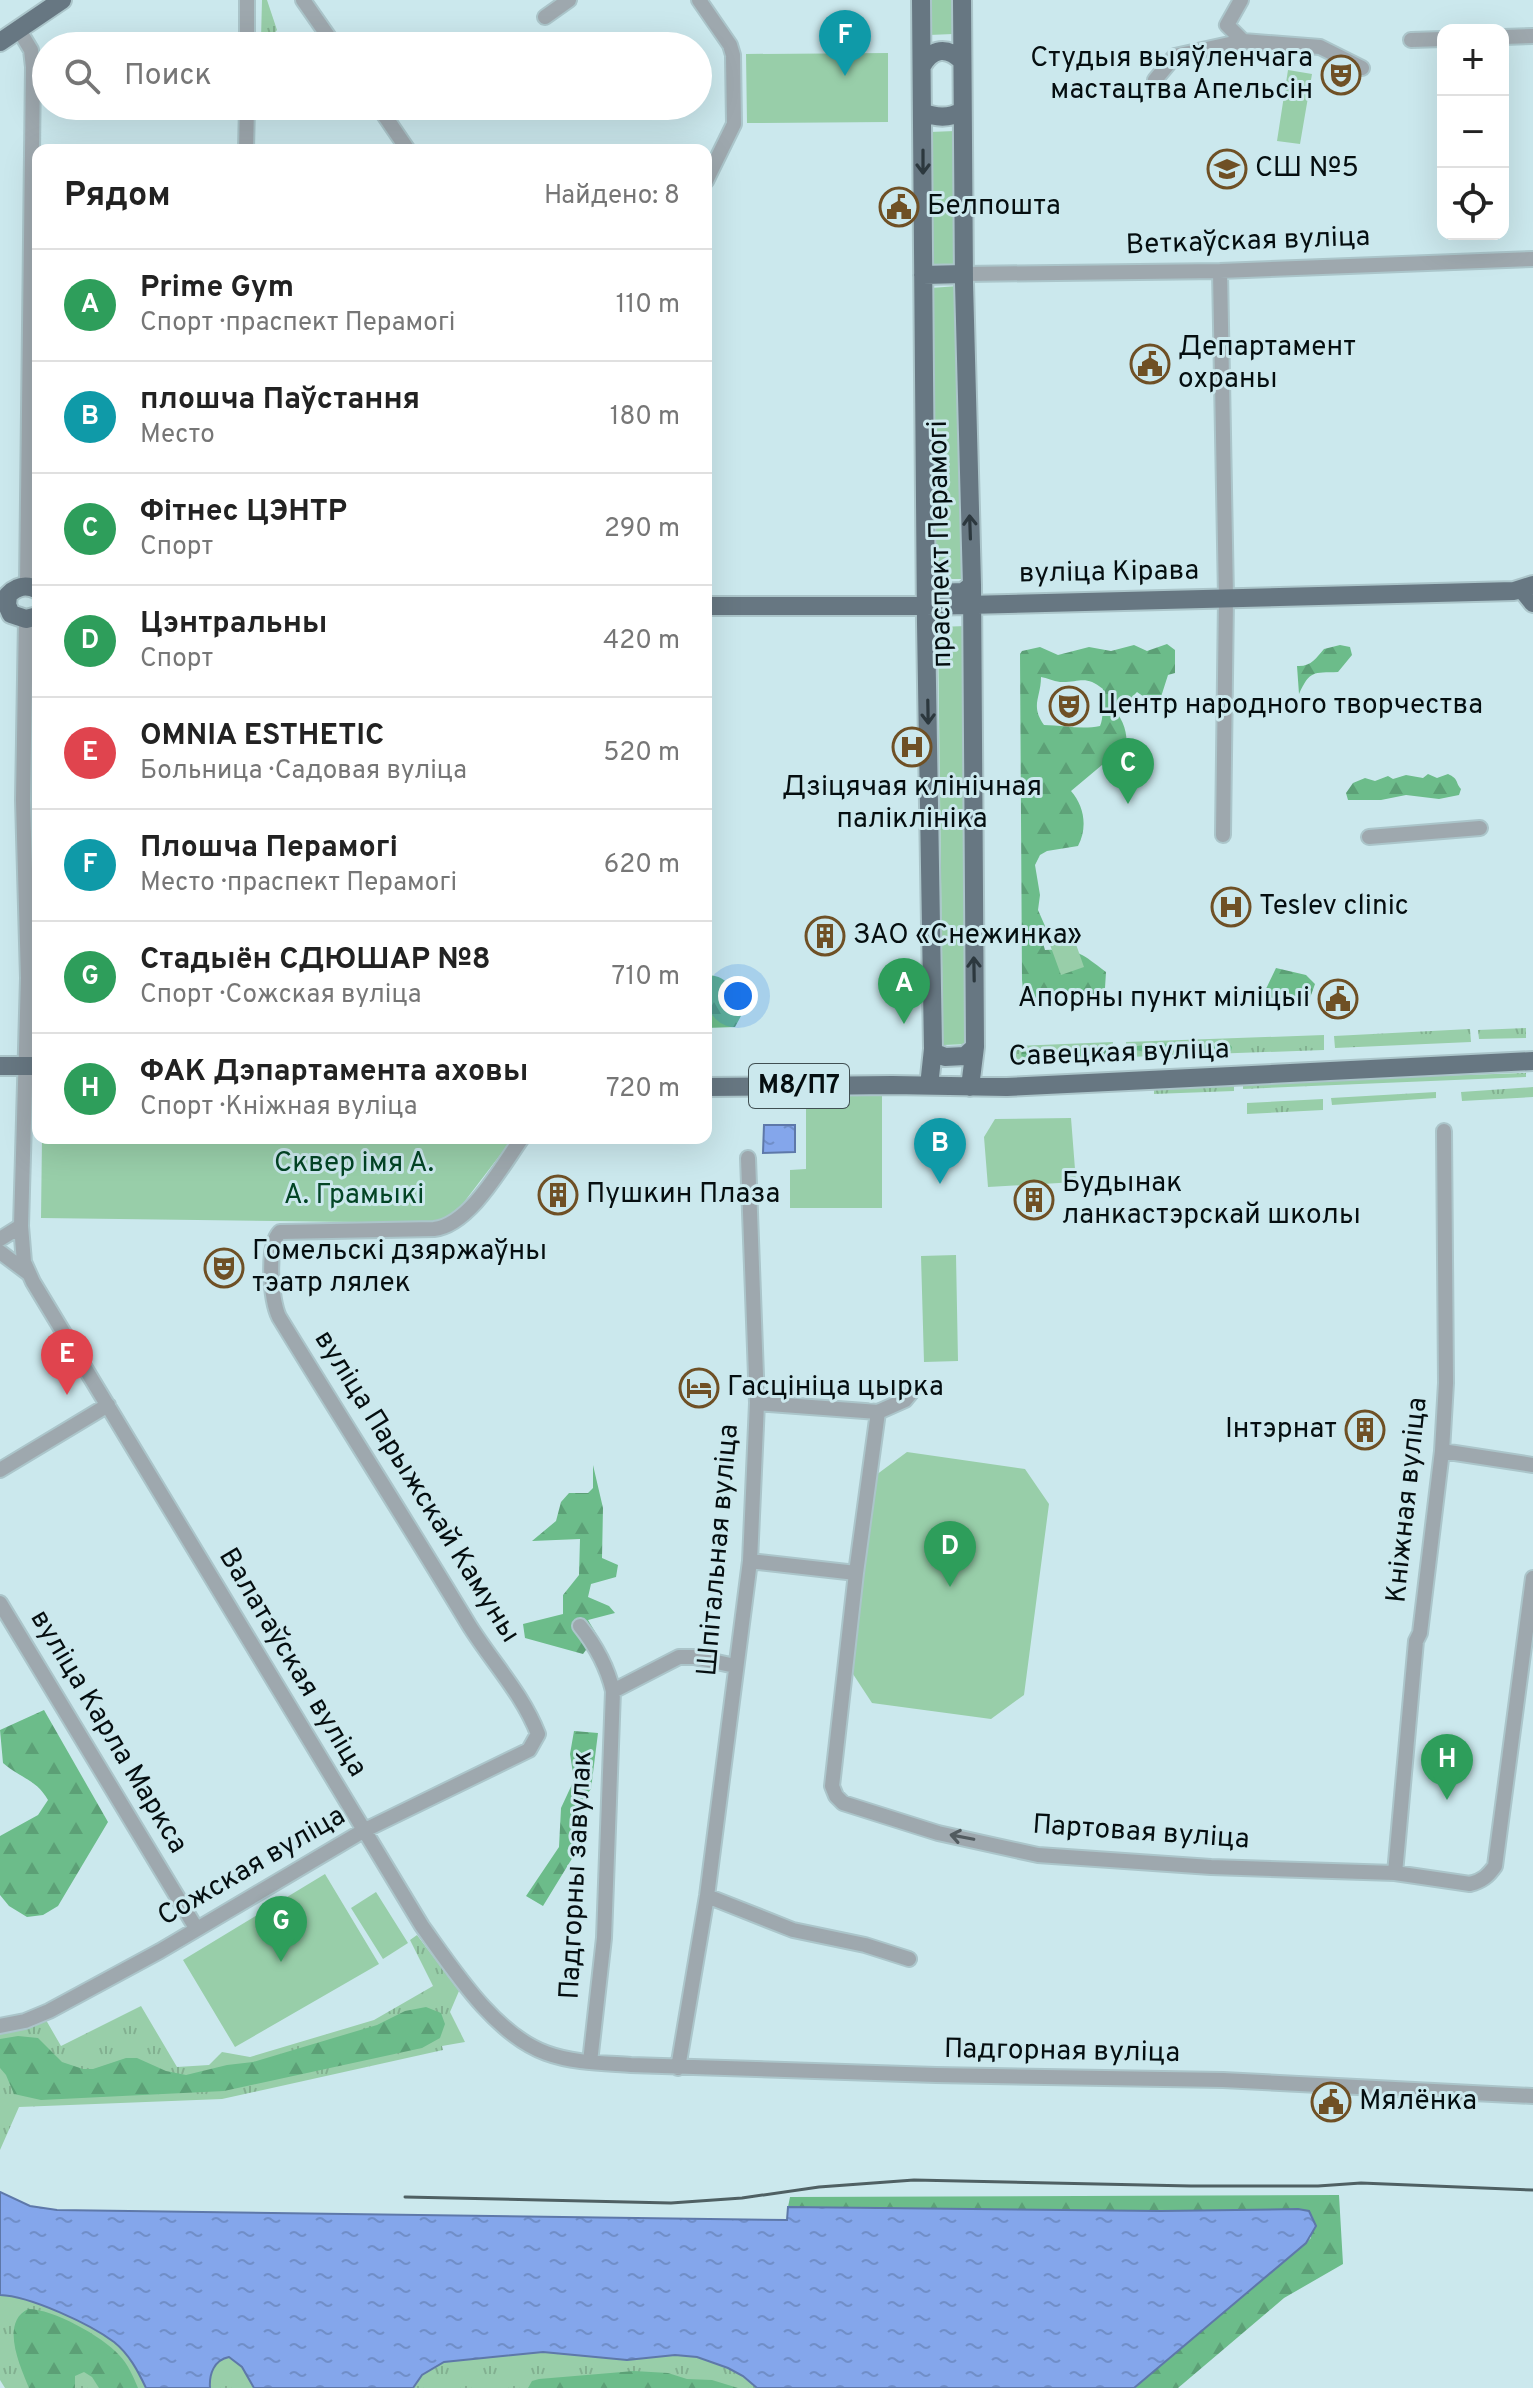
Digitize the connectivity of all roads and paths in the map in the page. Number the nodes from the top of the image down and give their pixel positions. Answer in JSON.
{"nodes":[{"id":1,"x":62,"y":0,"type":"edge"},
{"id":2,"x":303,"y":0,"type":"edge"},
{"id":3,"x":569,"y":0,"type":"edge"},
{"id":4,"x":699,"y":0,"type":"edge"},
{"id":5,"x":921,"y":0,"type":"edge"},
{"id":6,"x":962,"y":0,"type":"edge"},
{"id":7,"x":1241,"y":0,"type":"edge"},
{"id":8,"x":247,"y":1,"type":"edge"},
{"id":9,"x":545,"y":17,"type":"dead end"},
{"id":10,"x":19,"y":30,"type":"junction"},
{"id":11,"x":247,"y":32,"type":"edge"},
{"id":12,"x":325,"y":32,"type":"edge"},
{"id":13,"x":1533,"y":36,"type":"edge"},
{"id":14,"x":1509,"y":37,"type":"edge"},
{"id":15,"x":1437,"y":39,"type":"edge"},
{"id":16,"x":1411,"y":40,"type":"dead end"},
{"id":17,"x":1243,"y":41,"type":"junction"},
{"id":18,"x":0,"y":42,"type":"edge"},
{"id":19,"x":32,"y":58,"type":"edge"},
{"id":20,"x":962,"y":61,"type":"junction"},
{"id":21,"x":922,"y":66,"type":"junction"},
{"id":22,"x":1362,"y":68,"type":"dead end"},
{"id":23,"x":1155,"y":80,"type":"dead end"},
{"id":24,"x":962,"y":111,"type":"junction"},
{"id":25,"x":922,"y":112,"type":"junction"},
{"id":26,"x":33,"y":120,"type":"edge"},
{"id":27,"x":247,"y":120,"type":"edge"},
{"id":28,"x":388,"y":120,"type":"edge"},
{"id":29,"x":33,"y":144,"type":"edge"},
{"id":30,"x":246,"y":144,"type":"edge"},
{"id":31,"x":404,"y":144,"type":"edge"},
{"id":32,"x":712,"y":169,"type":"edge"},
{"id":33,"x":1533,"y":259,"type":"edge"},
{"id":34,"x":1220,"y":271,"type":"junction"},
{"id":35,"x":964,"y":274,"type":"junction"},
{"id":36,"x":923,"y":275,"type":"junction"},
{"id":37,"x":972,"y":585,"type":"junction"},
{"id":38,"x":927,"y":586,"type":"junction"},
{"id":39,"x":32,"y":588,"type":"edge"},
{"id":40,"x":1528,"y":594,"type":"edge"},
{"id":41,"x":1226,"y":598,"type":"junction"},
{"id":42,"x":4,"y":605,"type":"edge"},
{"id":43,"x":971,"y":605,"type":"junction"},
{"id":44,"x":712,"y":606,"type":"edge"},
{"id":45,"x":926,"y":614,"type":"junction"},
{"id":46,"x":32,"y":617,"type":"edge"},
{"id":47,"x":970,"y":624,"type":"junction"},
{"id":48,"x":1480,"y":828,"type":"dead end"},
{"id":49,"x":1223,"y":835,"type":"dead end"},
{"id":50,"x":1369,"y":837,"type":"dead end"},
{"id":51,"x":975,"y":1047,"type":"junction"},
{"id":52,"x":933,"y":1052,"type":"junction"},
{"id":53,"x":1533,"y":1061,"type":"edge"},
{"id":54,"x":0,"y":1066,"type":"edge"},
{"id":55,"x":32,"y":1066,"type":"edge"},
{"id":56,"x":929,"y":1086,"type":"junction"},
{"id":57,"x":712,"y":1087,"type":"edge"},
{"id":58,"x":970,"y":1087,"type":"junction"},
{"id":59,"x":1444,"y":1131,"type":"dead end"},
{"id":60,"x":518,"y":1144,"type":"edge"},
{"id":61,"x":748,"y":1158,"type":"dead end"},
{"id":62,"x":21,"y":1226,"type":"junction"},
{"id":63,"x":0,"y":1239,"type":"edge"},
{"id":64,"x":0,"y":1252,"type":"edge"},
{"id":65,"x":29,"y":1274,"type":"junction"},
{"id":66,"x":914,"y":1389,"type":"dead end"},
{"id":67,"x":757,"y":1403,"type":"junction"},
{"id":68,"x":108,"y":1405,"type":"junction"},
{"id":69,"x":871,"y":1411,"type":"junction"},
{"id":70,"x":1442,"y":1451,"type":"junction"},
{"id":71,"x":1533,"y":1465,"type":"edge"},
{"id":72,"x":0,"y":1470,"type":"edge"},
{"id":73,"x":750,"y":1561,"type":"junction"},
{"id":74,"x":856,"y":1573,"type":"junction"},
{"id":75,"x":1533,"y":1578,"type":"edge"},
{"id":76,"x":0,"y":1603,"type":"edge"},
{"id":77,"x":580,"y":1626,"type":"dead end"},
{"id":78,"x":735,"y":1666,"type":"junction"},
{"id":79,"x":613,"y":1691,"type":"junction"},
{"id":80,"x":1526,"y":1694,"type":"edge"},
{"id":81,"x":529,"y":1750,"type":"joint"},
{"id":82,"x":363,"y":1831,"type":"junction"},
{"id":83,"x":1395,"y":1873,"type":"junction"},
{"id":84,"x":707,"y":1896,"type":"junction"},
{"id":85,"x":196,"y":1928,"type":"junction"},
{"id":86,"x":909,"y":1959,"type":"dead end"},
{"id":87,"x":0,"y":2026,"type":"edge"},
{"id":88,"x":590,"y":2062,"type":"junction"},
{"id":89,"x":678,"y":2068,"type":"junction"},
{"id":90,"x":1533,"y":2096,"type":"edge"}],
"edges":[{"from":1,"to":10,"type":"main road"},
{"from":2,"to":12,"type":"street"},
{"from":3,"to":9,"type":"street"},
{"from":4,"to":32,"type":"street"},
{"from":5,"to":21,"type":"main road","name":"праспект Перамогі"},
{"from":6,"to":20,"type":"main road","name":"праспект Перамогі"},
{"from":7,"to":17,"type":"street"},
{"from":8,"to":11,"type":"street"},
{"from":10,"to":18,"type":"main road"},
{"from":10,"to":19,"type":"street"},
{"from":13,"to":14,"type":"street"},
{"from":15,"to":16,"type":"street"},
{"from":17,"to":22,"type":"street"},
{"from":17,"to":23,"type":"street"},
{"from":20,"to":21,"type":"main road"},
{"from":20,"to":24,"type":"main road","name":"праспект Перамогі"},
{"from":21,"to":25,"type":"main road","name":"праспект Перамогі"},
{"from":24,"to":25,"type":"main road"},
{"from":24,"to":35,"type":"main road","name":"праспект Перамогі"},
{"from":25,"to":36,"type":"main road","name":"праспект Перамогі","one_way":true},
{"from":26,"to":29,"type":"street"},
{"from":27,"to":30,"type":"street"},
{"from":28,"to":31,"type":"street"},
{"from":33,"to":34,"type":"street","name":"Веткаўская вуліца"},
{"from":34,"to":35,"type":"street","name":"Веткаўская вуліца"},
{"from":34,"to":41,"type":"street"},
{"from":35,"to":36,"type":"main road"},
{"from":37,"to":35,"type":"main road","name":"праспект Перамогі","one_way":true},
{"from":36,"to":38,"type":"main road","name":"праспект Перамогі"},
{"from":37,"to":38,"type":"main road"},
{"from":37,"to":43,"type":"main road","name":"праспект Перамогі"},
{"from":38,"to":45,"type":"main road","name":"праспект Перамогі"},
{"from":39,"to":42,"type":"main road"},
{"from":40,"to":41,"type":"main road","name":"вуліца Кірава"},
{"from":41,"to":43,"type":"main road","name":"вуліца Кірава"},
{"from":41,"to":49,"type":"street"},
{"from":42,"to":46,"type":"main road"},
{"from":43,"to":45,"type":"main road","name":"вуліца Кірава"},
{"from":43,"to":47,"type":"main road","name":"праспект Перамогі"},
{"from":44,"to":45,"type":"main road","name":"вуліца Кірава"},
{"from":45,"to":47,"type":"main road"},
{"from":45,"to":52,"type":"main road","name":"праспект Перамогі","one_way":true},
{"from":46,"to":55,"type":"street","name":"Валатаўская вуліца"},
{"from":51,"to":47,"type":"main road","name":"праспект Перамогі","one_way":true},
{"from":48,"to":50,"type":"street"},
{"from":51,"to":52,"type":"main road"},
{"from":51,"to":58,"type":"main road","name":"праспект Перамогі"},
{"from":52,"to":56,"type":"main road","name":"праспект Перамогі"},
{"from":53,"to":58,"type":"main road","name":"Савецкая вуліца","number":"М8/П7"},
{"from":54,"to":55,"type":"main road"},
{"from":55,"to":62,"type":"street","name":"Валатаўская вуліца"},
{"from":56,"to":57,"type":"main road","name":"Савецкая вуліца","number":"М8/П7"},
{"from":56,"to":58,"type":"main road","name":"Савецкая вуліца","number":"М8/П7"},
{"from":59,"to":70,"type":"street","name":"Кніжная вуліца"},
{"from":60,"to":81,"type":"street","name":"вуліца Парыжскай Камуны"},
{"from":61,"to":67,"type":"street","name":"Шпітальная вуліца"},
{"from":62,"to":63,"type":"street"},
{"from":62,"to":65,"type":"street","name":"Валатаўская вуліца"},
{"from":64,"to":65,"type":"street"},
{"from":65,"to":68,"type":"street","name":"Валатаўская вуліца"},
{"from":66,"to":69,"type":"street"},
{"from":67,"to":69,"type":"street"},
{"from":67,"to":73,"type":"street","name":"Шпітальная вуліца"},
{"from":68,"to":72,"type":"street"},
{"from":68,"to":82,"type":"street","name":"Валатаўская вуліца"},
{"from":69,"to":74,"type":"street","name":"Партовая вуліца"},
{"from":70,"to":71,"type":"street"},
{"from":70,"to":83,"type":"street","name":"Кніжная вуліца"},
{"from":73,"to":74,"type":"street"},
{"from":73,"to":78,"type":"street","name":"Шпітальная вуліца"},
{"from":83,"to":74,"type":"street","name":"Партовая вуліца","one_way":true},
{"from":75,"to":80,"type":"street"},
{"from":76,"to":85,"type":"street","name":"вуліца Карла Маркса"},
{"from":77,"to":79,"type":"street","name":"Падгорны завулак"},
{"from":78,"to":79,"type":"street"},
{"from":78,"to":84,"type":"street","name":"Шпітальная вуліца"},
{"from":79,"to":88,"type":"street","name":"Падгорны завулак"},
{"from":80,"to":83,"type":"street","name":"Партовая вуліца"},
{"from":81,"to":82,"type":"street","name":"Сожская вуліца"},
{"from":82,"to":85,"type":"street","name":"Сожская вуліца"},
{"from":82,"to":88,"type":"street","name":"Валатаўская вуліца"},
{"from":84,"to":86,"type":"street"},
{"from":84,"to":89,"type":"street","name":"Шпітальная вуліца"},
{"from":85,"to":87,"type":"street","name":"Сожская вуліца"},
{"from":88,"to":89,"type":"street","name":"Падгорная вуліца"},
{"from":89,"to":90,"type":"street","name":"Падгорная вуліца"}]}
